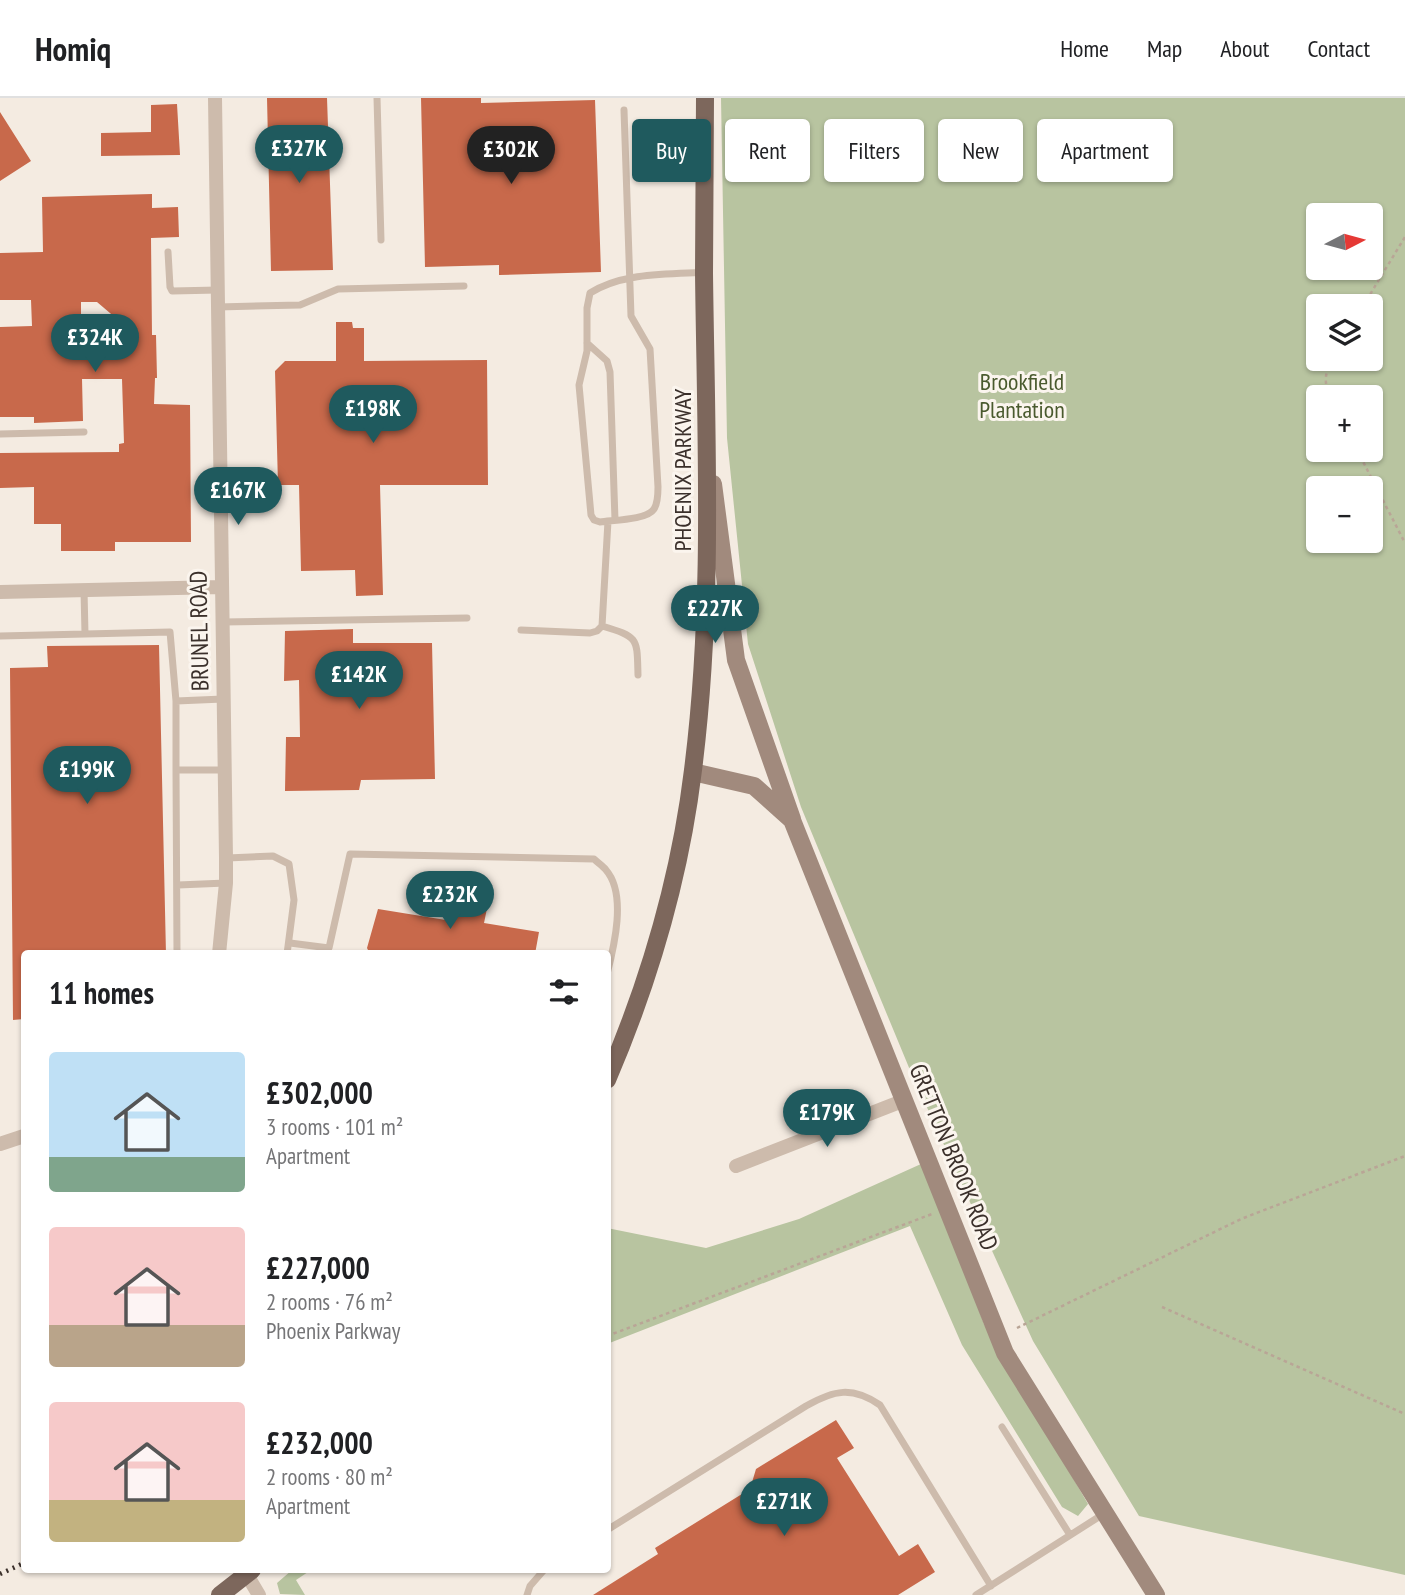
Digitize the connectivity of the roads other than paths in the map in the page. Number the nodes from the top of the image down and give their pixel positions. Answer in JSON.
{"nodes":[{"id":1,"x":215,"y":98,"type":"edge"},
{"id":2,"x":377,"y":98,"type":"edge"},
{"id":3,"x":705,"y":98,"type":"edge"},
{"id":4,"x":624,"y":110,"type":"dead end"},
{"id":5,"x":381,"y":240,"type":"dead end"},
{"id":6,"x":168,"y":252,"type":"dead end"},
{"id":7,"x":704,"y":271,"type":"junction"},
{"id":8,"x":630,"y":278,"type":"junction"},
{"id":9,"x":464,"y":286,"type":"dead end"},
{"id":10,"x":218,"y":290,"type":"junction"},
{"id":11,"x":218,"y":307,"type":"junction"},
{"id":12,"x":587,"y":343,"type":"junction"},
{"id":13,"x":84,"y":432,"type":"dead end"},
{"id":14,"x":0,"y":434,"type":"edge"},
{"id":15,"x":709,"y":453,"type":"junction"},
{"id":16,"x":611,"y":520,"type":"junction"},
{"id":17,"x":221,"y":587,"type":"junction"},
{"id":18,"x":84,"y":590,"type":"junction"},
{"id":19,"x":0,"y":592,"type":"edge"},
{"id":20,"x":467,"y":618,"type":"dead end"},
{"id":21,"x":223,"y":622,"type":"junction"},
{"id":22,"x":603,"y":626,"type":"junction"},
{"id":23,"x":521,"y":631,"type":"dead end"},
{"id":24,"x":85,"y":634,"type":"junction"},
{"id":25,"x":0,"y":636,"type":"edge"},
{"id":26,"x":638,"y":675,"type":"dead end"},
{"id":27,"x":223,"y":699,"type":"junction"},
{"id":28,"x":176,"y":701,"type":"junction"},
{"id":29,"x":176,"y":770,"type":"junction"},
{"id":30,"x":224,"y":770,"type":"junction"},
{"id":31,"x":693,"y":772,"type":"junction"},
{"id":32,"x":792,"y":820,"type":"junction"},
{"id":33,"x":226,"y":858,"type":"junction"},
{"id":34,"x":226,"y":883,"type":"junction"},
{"id":35,"x":178,"y":885,"type":"junction"},
{"id":36,"x":290,"y":943,"type":"junction"},
{"id":37,"x":177,"y":950,"type":"edge"},
{"id":38,"x":219,"y":950,"type":"edge"},
{"id":39,"x":288,"y":950,"type":"edge"},
{"id":40,"x":611,"y":958,"type":"edge"},
{"id":41,"x":611,"y":1071,"type":"edge"},
{"id":42,"x":905,"y":1100,"type":"junction"},
{"id":43,"x":21,"y":1137,"type":"edge"},
{"id":44,"x":0,"y":1144,"type":"edge"},
{"id":45,"x":736,"y":1166,"type":"dead end"},
{"id":46,"x":1002,"y":1427,"type":"dead end"},
{"id":47,"x":1105,"y":1513,"type":"junction"},
{"id":48,"x":611,"y":1528,"type":"edge"},
{"id":49,"x":1070,"y":1535,"type":"junction"},
{"id":50,"x":249,"y":1573,"type":"edge"},
{"id":51,"x":250,"y":1573,"type":"edge"},
{"id":52,"x":541,"y":1573,"type":"edge"},
{"id":53,"x":991,"y":1586,"type":"junction"},
{"id":54,"x":220,"y":1595,"type":"edge"},
{"id":55,"x":259,"y":1595,"type":"edge"},
{"id":56,"x":527,"y":1595,"type":"edge"},
{"id":57,"x":976,"y":1595,"type":"edge"},
{"id":58,"x":1156,"y":1595,"type":"edge"}],
"edges":[{"from":1,"to":10,"type":"street","name":"BRUNEL ROAD"},
{"from":2,"to":5,"type":"lane"},
{"from":3,"to":7,"type":"main road","name":"PHOENIX PARKWAY"},
{"from":4,"to":8,"type":"lane"},
{"from":6,"to":10,"type":"lane"},
{"from":7,"to":8,"type":"lane"},
{"from":7,"to":15,"type":"main road","name":"PHOENIX PARKWAY"},
{"from":8,"to":12,"type":"lane"},
{"from":8,"to":16,"type":"lane"},
{"from":9,"to":11,"type":"lane"},
{"from":10,"to":11,"type":"street","name":"BRUNEL ROAD"},
{"from":11,"to":17,"type":"street","name":"BRUNEL ROAD"},
{"from":12,"to":16,"type":"lane"},
{"from":12,"to":16,"type":"lane"},
{"from":13,"to":14,"type":"lane"},
{"from":15,"to":31,"type":"main road","name":"PHOENIX PARKWAY"},
{"from":15,"to":32,"type":"street"},
{"from":16,"to":22,"type":"lane"},
{"from":17,"to":18,"type":"street"},
{"from":17,"to":21,"type":"street","name":"BRUNEL ROAD"},
{"from":18,"to":19,"type":"street"},
{"from":18,"to":24,"type":"lane"},
{"from":20,"to":21,"type":"lane"},
{"from":21,"to":27,"type":"street","name":"BRUNEL ROAD"},
{"from":22,"to":23,"type":"lane"},
{"from":22,"to":26,"type":"lane"},
{"from":24,"to":25,"type":"lane"},
{"from":24,"to":28,"type":"lane"},
{"from":27,"to":28,"type":"lane"},
{"from":27,"to":30,"type":"street","name":"BRUNEL ROAD"},
{"from":28,"to":29,"type":"lane"},
{"from":29,"to":30,"type":"lane"},
{"from":29,"to":35,"type":"lane"},
{"from":30,"to":33,"type":"street","name":"BRUNEL ROAD"},
{"from":31,"to":32,"type":"street","name":"GRETTON BROOK ROAD"},
{"from":31,"to":41,"type":"main road","name":"PHOENIX PARKWAY"},
{"from":32,"to":42,"type":"street","name":"GRETTON BROOK ROAD"},
{"from":33,"to":34,"type":"street","name":"BRUNEL ROAD"},
{"from":33,"to":36,"type":"lane"},
{"from":34,"to":35,"type":"lane"},
{"from":34,"to":38,"type":"street","name":"BRUNEL ROAD"},
{"from":35,"to":37,"type":"lane"},
{"from":36,"to":39,"type":"lane"},
{"from":36,"to":40,"type":"lane"},
{"from":42,"to":45,"type":"street"},
{"from":42,"to":47,"type":"street","name":"GRETTON BROOK ROAD"},
{"from":43,"to":44,"type":"street"},
{"from":46,"to":49,"type":"lane"},
{"from":47,"to":49,"type":"lane"},
{"from":47,"to":58,"type":"street","name":"GRETTON BROOK ROAD"},
{"from":48,"to":53,"type":"lane"},
{"from":49,"to":53,"type":"lane"},
{"from":50,"to":54,"type":"main road"},
{"from":51,"to":55,"type":"street"},
{"from":52,"to":56,"type":"lane"},
{"from":53,"to":57,"type":"lane"}]}
